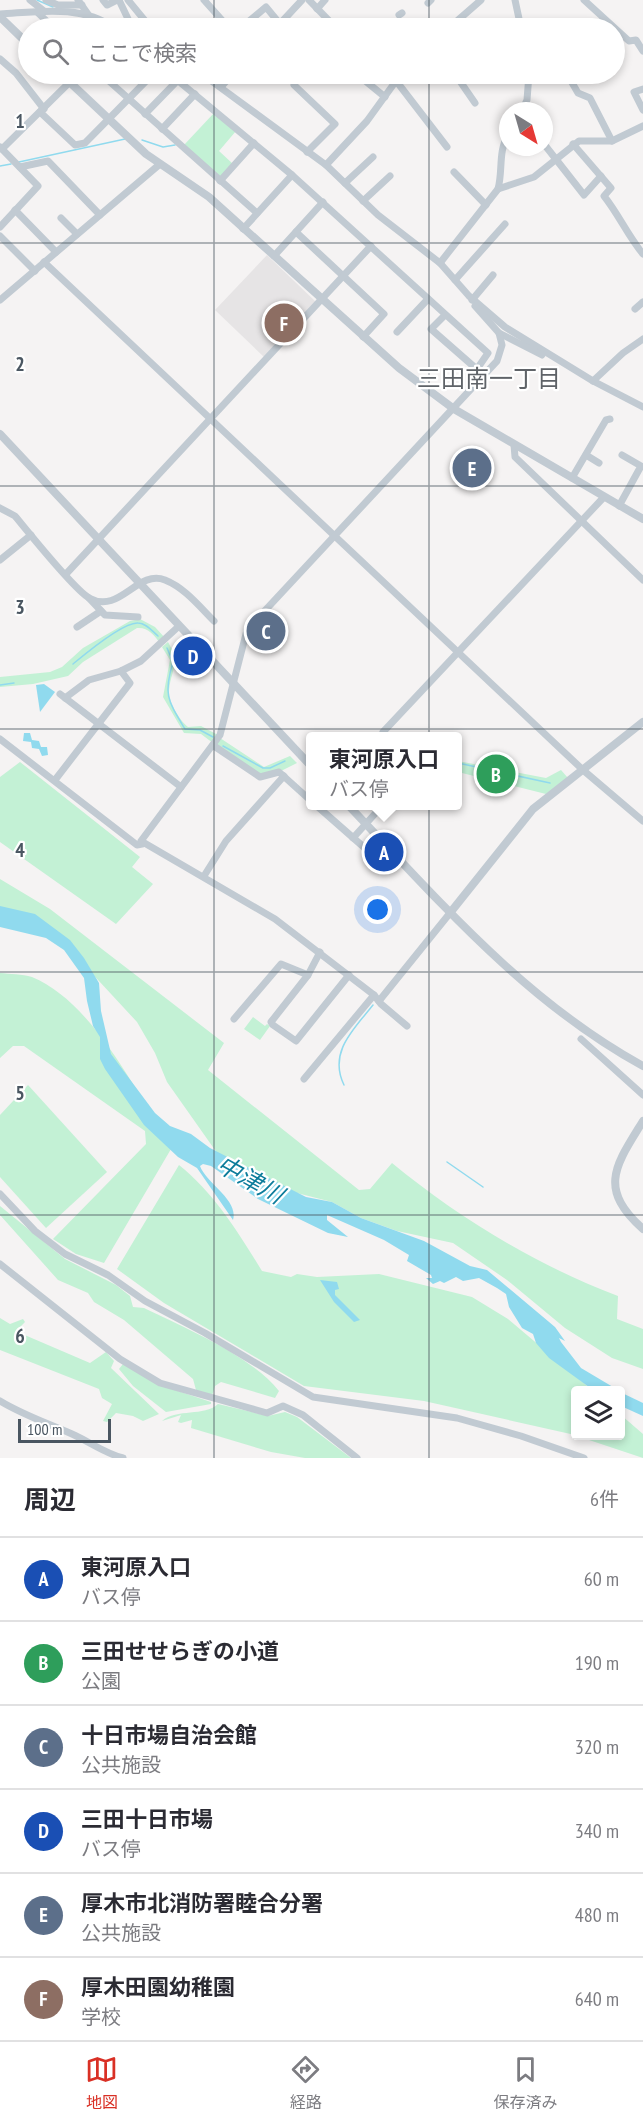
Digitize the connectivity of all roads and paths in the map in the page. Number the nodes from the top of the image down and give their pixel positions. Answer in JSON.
{"nodes":[{"id":1,"x":30,"y":0,"type":"edge"},
{"id":2,"x":46,"y":0,"type":"edge"},
{"id":3,"x":104,"y":0,"type":"edge"},
{"id":4,"x":118,"y":0,"type":"edge"},
{"id":5,"x":128,"y":0,"type":"edge"},
{"id":6,"x":204,"y":0,"type":"edge"},
{"id":7,"x":302,"y":0,"type":"edge"},
{"id":8,"x":309,"y":0,"type":"edge"},
{"id":9,"x":325,"y":0,"type":"edge"},
{"id":10,"x":465,"y":0,"type":"edge"},
{"id":11,"x":481,"y":0,"type":"edge"},
{"id":12,"x":515,"y":0,"type":"edge"},
{"id":13,"x":584,"y":0,"type":"edge"},
{"id":14,"x":80,"y":3,"type":"edge"},
{"id":15,"x":471,"y":7,"type":"junction"},
{"id":16,"x":317,"y":9,"type":"junction"},
{"id":17,"x":37,"y":12,"type":"junction"},
{"id":18,"x":46,"y":12,"type":"junction"},
{"id":19,"x":0,"y":16,"type":"edge"},
{"id":20,"x":90,"y":17,"type":"junction"},
{"id":21,"x":43,"y":18,"type":"edge"},
{"id":22,"x":94,"y":18,"type":"edge"},
{"id":23,"x":127,"y":18,"type":"edge"},
{"id":24,"x":143,"y":18,"type":"edge"},
{"id":25,"x":220,"y":18,"type":"edge"},
{"id":26,"x":253,"y":18,"type":"edge"},
{"id":27,"x":273,"y":18,"type":"edge"},
{"id":28,"x":285,"y":18,"type":"edge"},
{"id":29,"x":326,"y":18,"type":"edge"},
{"id":30,"x":459,"y":18,"type":"edge"},
{"id":31,"x":519,"y":18,"type":"edge"},
{"id":32,"x":604,"y":18,"type":"edge"},
{"id":33,"x":18,"y":34,"type":"edge"},
{"id":34,"x":625,"y":37,"type":"edge"},
{"id":35,"x":643,"y":49,"type":"edge"},
{"id":36,"x":0,"y":59,"type":"edge"},
{"id":37,"x":18,"y":77,"type":"edge"},
{"id":38,"x":23,"y":84,"type":"edge"},
{"id":39,"x":68,"y":84,"type":"edge"},
{"id":40,"x":72,"y":84,"type":"edge"},
{"id":41,"x":112,"y":84,"type":"edge"},
{"id":42,"x":143,"y":84,"type":"edge"},
{"id":43,"x":174,"y":84,"type":"edge"},
{"id":44,"x":183,"y":84,"type":"edge"},
{"id":45,"x":216,"y":84,"type":"edge"},
{"id":46,"x":223,"y":84,"type":"edge"},
{"id":47,"x":373,"y":84,"type":"edge"},
{"id":48,"x":395,"y":84,"type":"edge"},
{"id":49,"x":399,"y":84,"type":"edge"},
{"id":50,"x":462,"y":84,"type":"edge"},
{"id":51,"x":528,"y":84,"type":"edge"},
{"id":52,"x":575,"y":84,"type":"edge"},
{"id":53,"x":294,"y":85,"type":"dead end"},
{"id":54,"x":220,"y":87,"type":"junction"},
{"id":55,"x":643,"y":89,"type":"edge"},
{"id":56,"x":195,"y":94,"type":"junction"},
{"id":57,"x":385,"y":97,"type":"junction"},
{"id":58,"x":129,"y":99,"type":"junction"},
{"id":59,"x":526,"y":102,"type":"edge"},
{"id":60,"x":475,"y":103,"type":"dead end"},
{"id":61,"x":643,"y":110,"type":"edge"},
{"id":62,"x":42,"y":111,"type":"junction"},
{"id":63,"x":145,"y":114,"type":"junction"},
{"id":64,"x":109,"y":119,"type":"junction"},
{"id":65,"x":643,"y":126,"type":"edge"},
{"id":66,"x":162,"y":129,"type":"junction"},
{"id":67,"x":612,"y":141,"type":"junction"},
{"id":68,"x":254,"y":143,"type":"junction"},
{"id":69,"x":573,"y":144,"type":"junction"},
{"id":70,"x":447,"y":147,"type":"dead end"},
{"id":71,"x":1,"y":148,"type":"edge"},
{"id":72,"x":307,"y":152,"type":"junction"},
{"id":73,"x":553,"y":154,"type":"edge"},
{"id":74,"x":502,"y":156,"type":"edge"},
{"id":75,"x":370,"y":158,"type":"dead end"},
{"id":76,"x":557,"y":159,"type":"junction"},
{"id":77,"x":160,"y":164,"type":"junction"},
{"id":78,"x":326,"y":165,"type":"junction"},
{"id":79,"x":20,"y":167,"type":"junction"},
{"id":80,"x":454,"y":172,"type":"dead end"},
{"id":81,"x":292,"y":175,"type":"junction"},
{"id":82,"x":390,"y":176,"type":"dead end"},
{"id":83,"x":601,"y":176,"type":"junction"},
{"id":84,"x":220,"y":181,"type":"junction"},
{"id":85,"x":345,"y":183,"type":"junction"},
{"id":86,"x":498,"y":189,"type":"junction"},
{"id":87,"x":363,"y":201,"type":"junction"},
{"id":88,"x":323,"y":202,"type":"junction"},
{"id":89,"x":486,"y":205,"type":"junction"},
{"id":90,"x":15,"y":210,"type":"junction"},
{"id":91,"x":257,"y":213,"type":"junction"},
{"id":92,"x":0,"y":214,"type":"edge"},
{"id":93,"x":100,"y":215,"type":"junction"},
{"id":94,"x":61,"y":218,"type":"dead end"},
{"id":95,"x":6,"y":220,"type":"junction"},
{"id":96,"x":504,"y":224,"type":"dead end"},
{"id":97,"x":0,"y":226,"type":"edge"},
{"id":98,"x":243,"y":229,"type":"junction"},
{"id":99,"x":296,"y":232,"type":"junction"},
{"id":100,"x":77,"y":234,"type":"junction"},
{"id":101,"x":0,"y":236,"type":"edge"},
{"id":102,"x":371,"y":246,"type":"junction"},
{"id":103,"x":56,"y":252,"type":"junction"},
{"id":104,"x":643,"y":254,"type":"edge"},
{"id":105,"x":274,"y":256,"type":"junction"},
{"id":106,"x":44,"y":262,"type":"junction"},
{"id":107,"x":440,"y":263,"type":"junction"},
{"id":108,"x":35,"y":271,"type":"junction"},
{"id":109,"x":345,"y":275,"type":"junction"},
{"id":110,"x":493,"y":275,"type":"dead end"},
{"id":111,"x":455,"y":280,"type":"junction"},
{"id":112,"x":471,"y":298,"type":"junction"},
{"id":113,"x":428,"y":299,"type":"junction"},
{"id":114,"x":0,"y":300,"type":"edge"},
{"id":115,"x":322,"y":300,"type":"junction"},
{"id":116,"x":643,"y":302,"type":"edge"},
{"id":117,"x":635,"y":309,"type":"dead end"},
{"id":118,"x":445,"y":315,"type":"junction"},
{"id":119,"x":397,"y":332,"type":"dead end"},
{"id":120,"x":499,"y":333,"type":"junction"},
{"id":121,"x":363,"y":337,"type":"junction"},
{"id":122,"x":643,"y":339,"type":"edge"},
{"id":123,"x":550,"y":355,"type":"junction"},
{"id":124,"x":477,"y":369,"type":"junction"},
{"id":125,"x":484,"y":376,"type":"junction"},
{"id":126,"x":593,"y":381,"type":"junction"},
{"id":127,"x":643,"y":407,"type":"edge"},
{"id":128,"x":454,"y":409,"type":"junction"},
{"id":129,"x":610,"y":419,"type":"dead end"},
{"id":130,"x":211,"y":420,"type":"junction"},
{"id":131,"x":0,"y":434,"type":"edge"},
{"id":132,"x":514,"y":445,"type":"junction"},
{"id":133,"x":586,"y":455,"type":"junction"},
{"id":134,"x":622,"y":455,"type":"dead end"},
{"id":135,"x":599,"y":463,"type":"dead end"},
{"id":136,"x":572,"y":478,"type":"junction"},
{"id":137,"x":604,"y":496,"type":"junction"},
{"id":138,"x":620,"y":506,"type":"junction"},
{"id":139,"x":0,"y":508,"type":"edge"},
{"id":140,"x":643,"y":519,"type":"edge"},
{"id":141,"x":580,"y":522,"type":"junction"},
{"id":142,"x":31,"y":535,"type":"junction"},
{"id":143,"x":335,"y":535,"type":"junction"},
{"id":144,"x":98,"y":540,"type":"junction"},
{"id":145,"x":0,"y":560,"type":"edge"},
{"id":146,"x":66,"y":574,"type":"junction"},
{"id":147,"x":643,"y":580,"type":"edge"},
{"id":148,"x":139,"y":584,"type":"junction"},
{"id":149,"x":89,"y":598,"type":"junction"},
{"id":150,"x":101,"y":612,"type":"junction"},
{"id":151,"x":138,"y":616,"type":"dead end"},
{"id":152,"x":214,"y":621,"type":"dead end"},
{"id":153,"x":179,"y":626,"type":"junction"},
{"id":154,"x":77,"y":627,"type":"dead end"},
{"id":155,"x":458,"y":651,"type":"junction"},
{"id":156,"x":121,"y":671,"type":"junction"},
{"id":157,"x":234,"y":684,"type":"junction"},
{"id":158,"x":643,"y":722,"type":"edge"},
{"id":159,"x":98,"y":723,"type":"junction"},
{"id":160,"x":383,"y":732,"type":"dead end"},
{"id":161,"x":0,"y":739,"type":"edge"},
{"id":162,"x":214,"y":746,"type":"junction"},
{"id":163,"x":306,"y":761,"type":"edge"},
{"id":164,"x":583,"y":770,"type":"junction"},
{"id":165,"x":284,"y":776,"type":"junction"},
{"id":166,"x":55,"y":780,"type":"junction"},
{"id":167,"x":181,"y":787,"type":"junction"},
{"id":168,"x":306,"y":796,"type":"edge"},
{"id":169,"x":322,"y":810,"type":"edge"},
{"id":170,"x":353,"y":810,"type":"edge"},
{"id":171,"x":378,"y":810,"type":"edge"},
{"id":172,"x":643,"y":821,"type":"edge"},
{"id":173,"x":366,"y":824,"type":"junction"},
{"id":174,"x":353,"y":838,"type":"junction"},
{"id":175,"x":142,"y":844,"type":"junction"},
{"id":176,"x":400,"y":859,"type":"junction"},
{"id":177,"x":204,"y":876,"type":"junction"},
{"id":178,"x":450,"y":913,"type":"junction"},
{"id":179,"x":320,"y":952,"type":"junction"},
{"id":180,"x":308,"y":975,"type":"junction"},
{"id":181,"x":349,"y":975,"type":"junction"},
{"id":182,"x":376,"y":998,"type":"junction"},
{"id":183,"x":234,"y":1019,"type":"dead end"},
{"id":184,"x":407,"y":1026,"type":"dead end"},
{"id":185,"x":581,"y":1039,"type":"dead end"},
{"id":186,"x":643,"y":1066,"type":"edge"},
{"id":187,"x":304,"y":1079,"type":"dead end"},
{"id":188,"x":643,"y":1095,"type":"edge"},
{"id":189,"x":643,"y":1121,"type":"edge"},
{"id":190,"x":0,"y":1194,"type":"edge"},
{"id":191,"x":643,"y":1229,"type":"edge"},
{"id":192,"x":0,"y":1264,"type":"edge"},
{"id":193,"x":0,"y":1401,"type":"edge"},
{"id":194,"x":123,"y":1458,"type":"edge"},
{"id":195,"x":357,"y":1458,"type":"edge"},
{"id":196,"x":584,"y":1458,"type":"edge"}],
"edges":[{"from":1,"to":18,"type":"street"},
{"from":2,"to":14,"type":"street"},
{"from":3,"to":4,"type":"street"},
{"from":4,"to":23,"type":"street"},
{"from":5,"to":24,"type":"street"},
{"from":6,"to":25,"type":"street"},
{"from":7,"to":28,"type":"street"},
{"from":8,"to":16,"type":"street"},
{"from":9,"to":16,"type":"street"},
{"from":10,"to":15,"type":"street"},
{"from":11,"to":15,"type":"street"},
{"from":12,"to":31,"type":"street"},
{"from":13,"to":32,"type":"street"},
{"from":14,"to":20,"type":"street"},
{"from":15,"to":30,"type":"street"},
{"from":16,"to":29,"type":"street"},
{"from":17,"to":18,"type":"street"},
{"from":17,"to":19,"type":"street"},
{"from":17,"to":21,"type":"street"},
{"from":18,"to":20,"type":"street"},
{"from":19,"to":33,"type":"street"},
{"from":20,"to":22,"type":"street"},
{"from":26,"to":27,"type":"street"},
{"from":34,"to":35,"type":"street"},
{"from":36,"to":37,"type":"street"},
{"from":38,"to":62,"type":"street"},
{"from":39,"to":62,"type":"street"},
{"from":40,"to":64,"type":"street"},
{"from":41,"to":58,"type":"street"},
{"from":42,"to":58,"type":"street"},
{"from":43,"to":63,"type":"street"},
{"from":44,"to":56,"type":"street"},
{"from":45,"to":54,"type":"street"},
{"from":46,"to":54,"type":"street"},
{"from":47,"to":57,"type":"street"},
{"from":48,"to":57,"type":"street"},
{"from":49,"to":70,"type":"street"},
{"from":50,"to":60,"type":"street"},
{"from":51,"to":59,"type":"street"},
{"from":52,"to":67,"type":"street"},
{"from":53,"to":72,"type":"street"},
{"from":54,"to":72,"type":"street"},
{"from":55,"to":61,"type":"street"},
{"from":56,"to":66,"type":"street"},
{"from":56,"to":68,"type":"street"},
{"from":57,"to":78,"type":"street"},
{"from":58,"to":63,"type":"street"},
{"from":58,"to":64,"type":"street"},
{"from":62,"to":64,"type":"street"},
{"from":62,"to":71,"type":"street"},
{"from":63,"to":66,"type":"street"},
{"from":64,"to":77,"type":"street"},
{"from":65,"to":67,"type":"street"},
{"from":66,"to":84,"type":"street"},
{"from":67,"to":69,"type":"street"},
{"from":68,"to":81,"type":"street"},
{"from":68,"to":84,"type":"street"},
{"from":69,"to":76,"type":"street"},
{"from":69,"to":83,"type":"street"},
{"from":71,"to":79,"type":"street"},
{"from":72,"to":78,"type":"street"},
{"from":73,"to":76,"type":"street"},
{"from":74,"to":86,"type":"street"},
{"from":75,"to":85,"type":"street"},
{"from":76,"to":83,"type":"street"},
{"from":76,"to":86,"type":"street"},
{"from":77,"to":93,"type":"street"},
{"from":77,"to":98,"type":"street"},
{"from":78,"to":85,"type":"street"},
{"from":79,"to":90,"type":"street"},
{"from":79,"to":93,"type":"street"},
{"from":80,"to":89,"type":"street"},
{"from":81,"to":88,"type":"street"},
{"from":81,"to":91,"type":"street"},
{"from":82,"to":87,"type":"street"},
{"from":83,"to":104,"type":"street"},
{"from":84,"to":91,"type":"street"},
{"from":85,"to":87,"type":"street"},
{"from":86,"to":89,"type":"street"},
{"from":87,"to":107,"type":"street"},
{"from":88,"to":99,"type":"street"},
{"from":88,"to":102,"type":"street"},
{"from":89,"to":107,"type":"street"},
{"from":90,"to":95,"type":"street"},
{"from":90,"to":103,"type":"street"},
{"from":91,"to":98,"type":"street"},
{"from":92,"to":95,"type":"street"},
{"from":93,"to":100,"type":"street"},
{"from":94,"to":100,"type":"street"},
{"from":95,"to":97,"type":"street"},
{"from":96,"to":111,"type":"street"},
{"from":98,"to":105,"type":"street"},
{"from":99,"to":105,"type":"street"},
{"from":99,"to":109,"type":"street"},
{"from":100,"to":103,"type":"street"},
{"from":101,"to":108,"type":"street"},
{"from":102,"to":109,"type":"street"},
{"from":102,"to":113,"type":"street"},
{"from":103,"to":106,"type":"street"},
{"from":105,"to":115,"type":"street"},
{"from":106,"to":108,"type":"street"},
{"from":106,"to":130,"type":"street"},
{"from":107,"to":111,"type":"street"},
{"from":108,"to":114,"type":"street"},
{"from":109,"to":115,"type":"street"},
{"from":109,"to":121,"type":"street"},
{"from":110,"to":112,"type":"street"},
{"from":111,"to":112,"type":"street"},
{"from":112,"to":120,"type":"street"},
{"from":112,"to":123,"type":"street"},
{"from":113,"to":118,"type":"street"},
{"from":113,"to":119,"type":"street"},
{"from":115,"to":121,"type":"street"},
{"from":115,"to":130,"type":"street"},
{"from":116,"to":117,"type":"street"},
{"from":118,"to":124,"type":"street"},
{"from":118,"to":124,"type":"street"},
{"from":120,"to":123,"type":"street"},
{"from":120,"to":125,"type":"street"},
{"from":121,"to":128,"type":"street"},
{"from":122,"to":126,"type":"street"},
{"from":123,"to":126,"type":"street"},
{"from":124,"to":125,"type":"street"},
{"from":125,"to":128,"type":"street"},
{"from":126,"to":127,"type":"street"},
{"from":128,"to":132,"type":"street"},
{"from":128,"to":143,"type":"street"},
{"from":129,"to":133,"type":"street"},
{"from":130,"to":143,"type":"street"},
{"from":130,"to":144,"type":"street"},
{"from":131,"to":144,"type":"street"},
{"from":132,"to":136,"type":"street"},
{"from":132,"to":141,"type":"street"},
{"from":133,"to":135,"type":"street"},
{"from":133,"to":136,"type":"street"},
{"from":134,"to":138,"type":"street"},
{"from":136,"to":137,"type":"street"},
{"from":137,"to":138,"type":"street"},
{"from":137,"to":141,"type":"street"},
{"from":138,"to":140,"type":"street"},
{"from":139,"to":142,"type":"street"},
{"from":141,"to":147,"type":"street"},
{"from":141,"to":155,"type":"street"},
{"from":142,"to":145,"type":"street"},
{"from":142,"to":146,"type":"street"},
{"from":143,"to":155,"type":"street"},
{"from":143,"to":157,"type":"street"},
{"from":144,"to":146,"type":"street"},
{"from":144,"to":148,"type":"street"},
{"from":146,"to":149,"type":"street"},
{"from":148,"to":149,"type":"street"},
{"from":148,"to":152,"type":"street"},
{"from":148,"to":153,"type":"street"},
{"from":149,"to":150,"type":"street"},
{"from":150,"to":151,"type":"street"},
{"from":150,"to":154,"type":"street"},
{"from":153,"to":156,"type":"street"},
{"from":153,"to":157,"type":"street"},
{"from":155,"to":160,"type":"street"},
{"from":155,"to":164,"type":"street"},
{"from":156,"to":159,"type":"street"},
{"from":156,"to":159,"type":"street"},
{"from":157,"to":162,"type":"street"},
{"from":157,"to":163,"type":"street"},
{"from":158,"to":164,"type":"street"},
{"from":159,"to":166,"type":"street"},
{"from":159,"to":167,"type":"street"},
{"from":161,"to":166,"type":"street"},
{"from":162,"to":165,"type":"street"},
{"from":162,"to":167,"type":"street"},
{"from":164,"to":172,"type":"street"},
{"from":164,"to":178,"type":"street"},
{"from":165,"to":168,"type":"street"},
{"from":165,"to":177,"type":"street"},
{"from":166,"to":175,"type":"street"},
{"from":167,"to":175,"type":"street"},
{"from":169,"to":174,"type":"street"},
{"from":170,"to":173,"type":"street"},
{"from":171,"to":173,"type":"street"},
{"from":173,"to":174,"type":"street"},
{"from":173,"to":176,"type":"street"},
{"from":174,"to":176,"type":"street"},
{"from":175,"to":177,"type":"street"},
{"from":176,"to":178,"type":"street"},
{"from":177,"to":179,"type":"street"},
{"from":178,"to":182,"type":"street"},
{"from":178,"to":186,"type":"street"},
{"from":179,"to":180,"type":"street"},
{"from":179,"to":181,"type":"street"},
{"from":180,"to":181,"type":"street"},
{"from":180,"to":183,"type":"street"},
{"from":181,"to":182,"type":"street"},
{"from":182,"to":184,"type":"street"},
{"from":182,"to":187,"type":"street"},
{"from":185,"to":188,"type":"street"},
{"from":189,"to":191,"type":"street"},
{"from":190,"to":196,"type":"street"},
{"from":192,"to":195,"type":"street"},
{"from":193,"to":194,"type":"street"}]}
